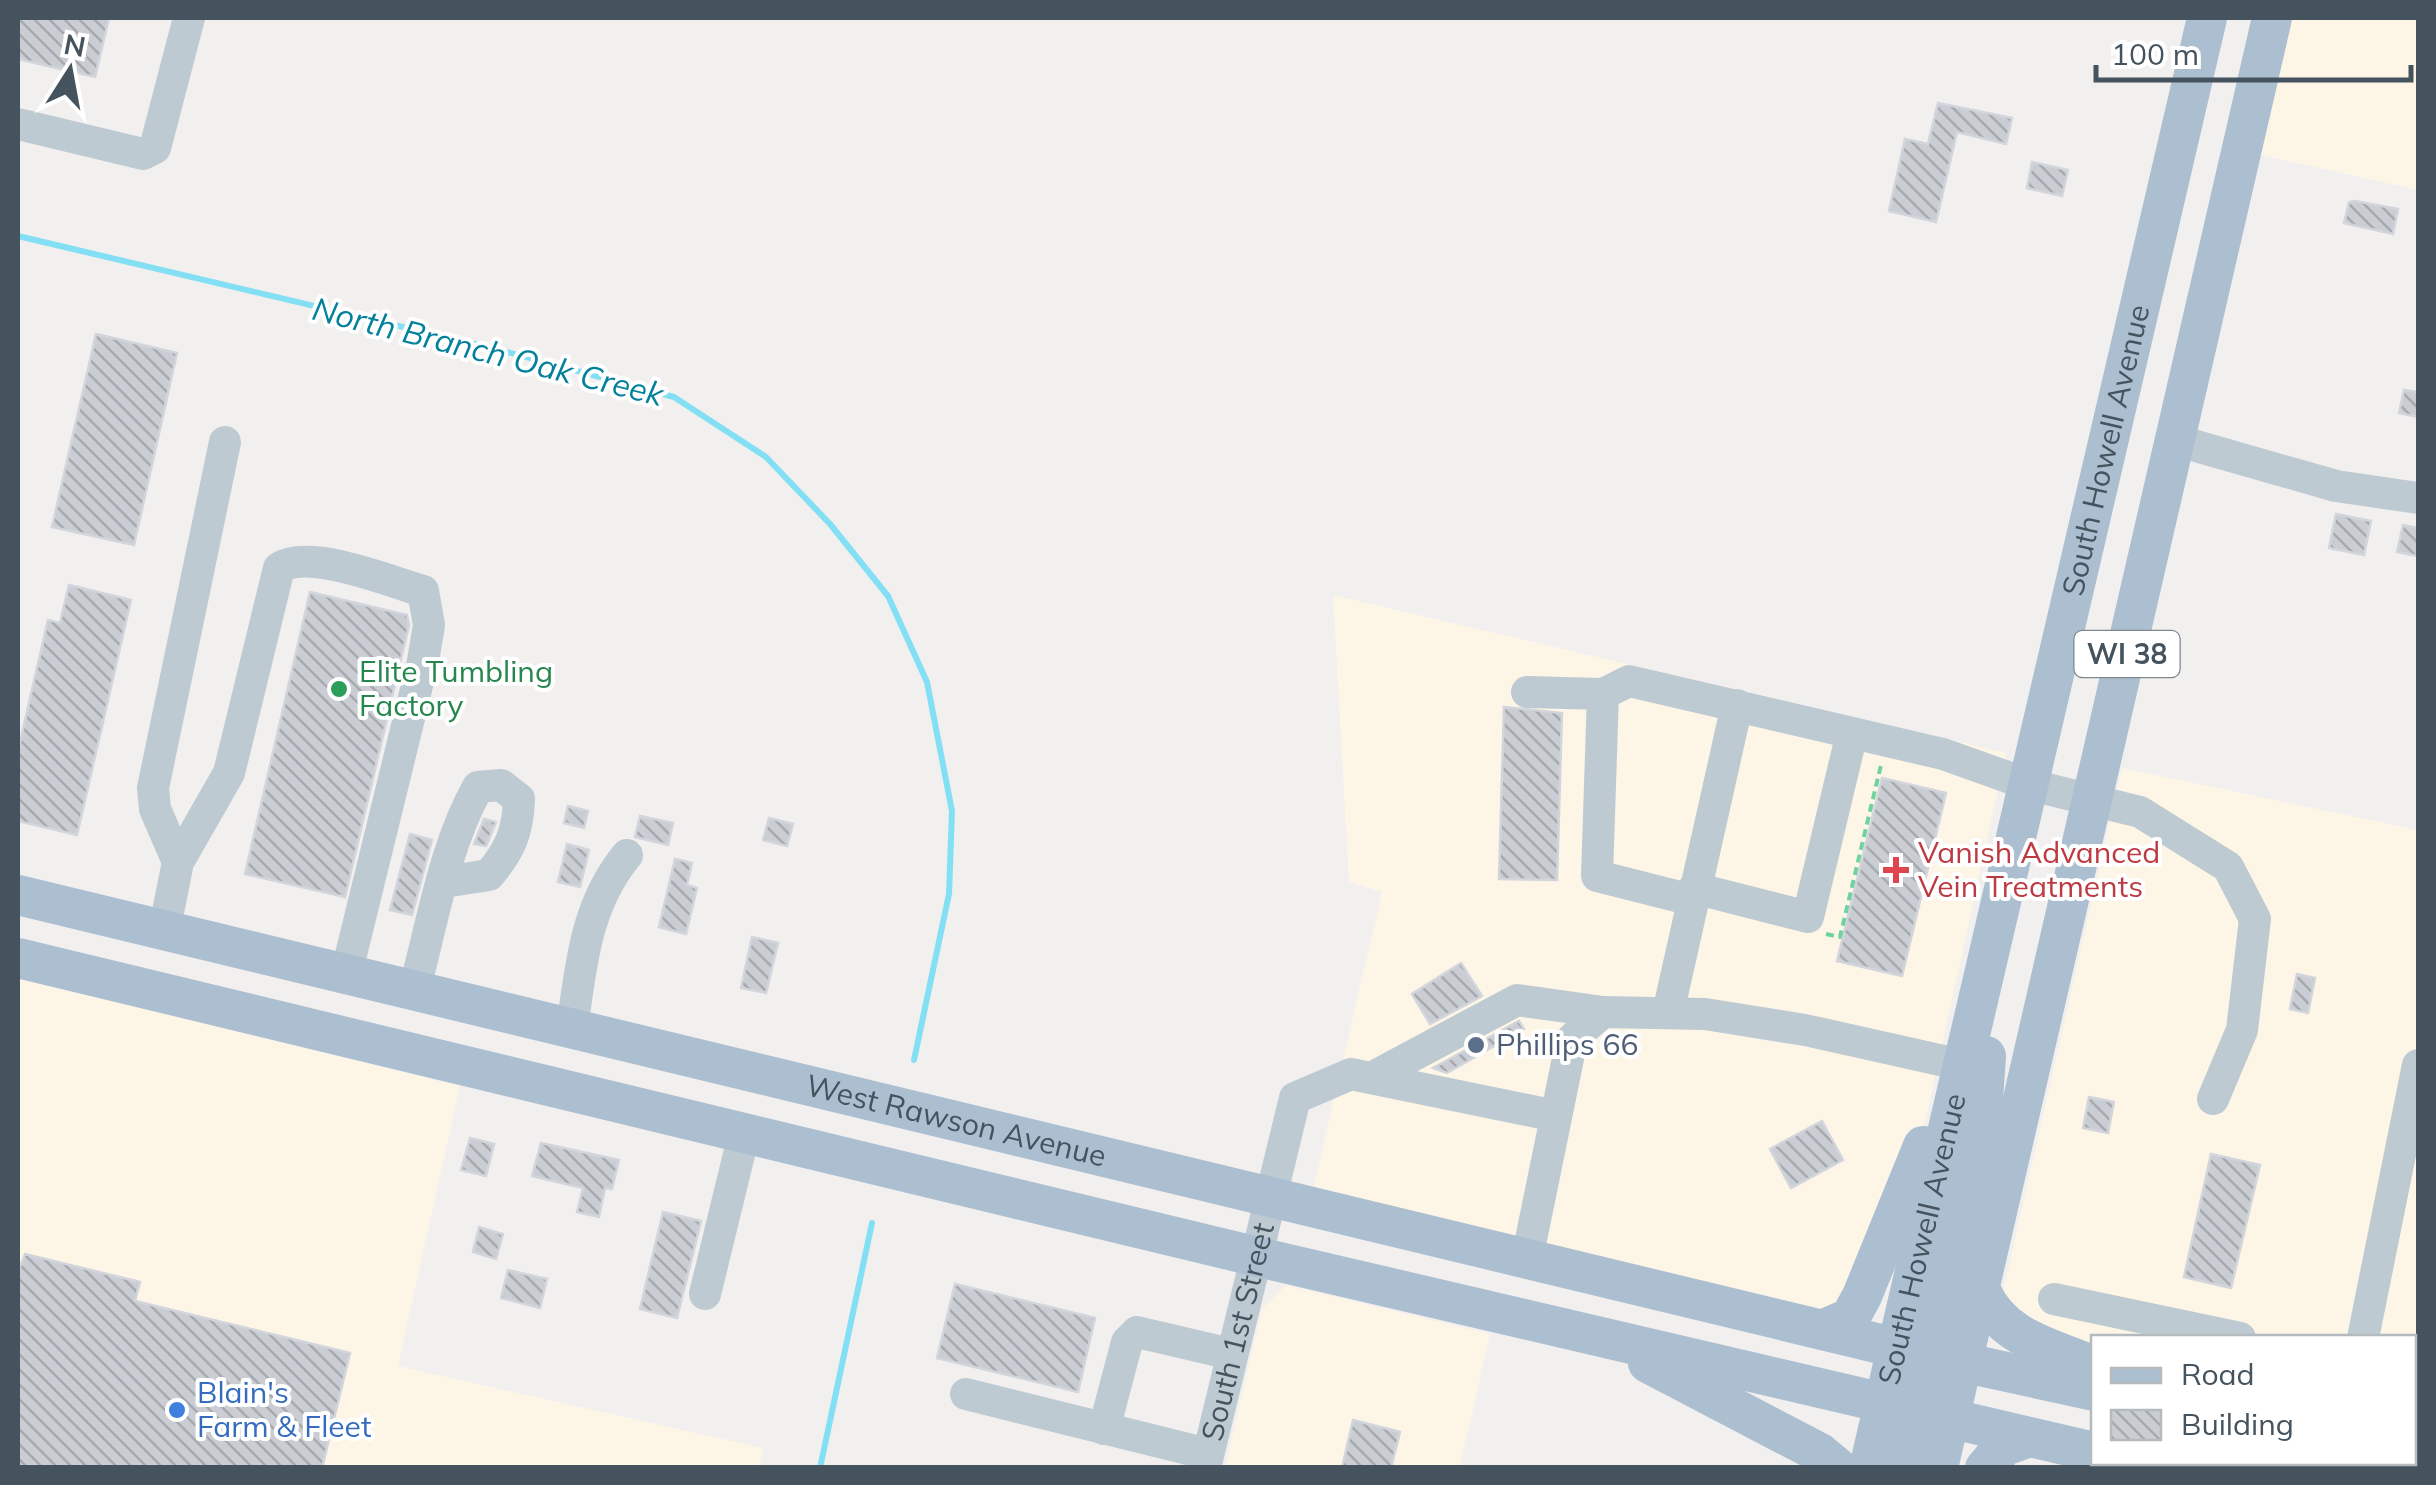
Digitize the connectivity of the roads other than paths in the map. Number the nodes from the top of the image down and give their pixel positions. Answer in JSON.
{"nodes":[{"id":1,"x":189,"y":18,"type":"edge"},
{"id":2,"x":2207,"y":18,"type":"edge"},
{"id":3,"x":2272,"y":18,"type":"edge"},
{"id":4,"x":18,"y":124,"type":"edge"},
{"id":5,"x":2176,"y":440,"type":"junction"},
{"id":6,"x":226,"y":442,"type":"dead end"},
{"id":7,"x":2418,"y":498,"type":"edge"},
{"id":8,"x":1527,"y":692,"type":"dead end"},
{"id":9,"x":1602,"y":694,"type":"junction"},
{"id":10,"x":1737,"y":705,"type":"junction"},
{"id":11,"x":1852,"y":733,"type":"junction"},
{"id":12,"x":2027,"y":784,"type":"junction"},
{"id":13,"x":2093,"y":800,"type":"junction"},
{"id":14,"x":628,"y":855,"type":"dead end"},
{"id":15,"x":178,"y":862,"type":"junction"},
{"id":16,"x":444,"y":882,"type":"dead end"},
{"id":17,"x":2004,"y":884,"type":"junction"},
{"id":18,"x":1693,"y":894,"type":"junction"},
{"id":19,"x":18,"y":895,"type":"edge"},
{"id":20,"x":164,"y":932,"type":"junction"},
{"id":21,"x":18,"y":958,"type":"edge"},
{"id":22,"x":346,"y":975,"type":"junction"},
{"id":23,"x":414,"y":992,"type":"junction"},
{"id":24,"x":1602,"y":1012,"type":"junction"},
{"id":25,"x":1668,"y":1013,"type":"junction"},
{"id":26,"x":568,"y":1028,"type":"junction"},
{"id":27,"x":1954,"y":1063,"type":"junction"},
{"id":28,"x":2418,"y":1065,"type":"edge"},
{"id":29,"x":1371,"y":1078,"type":"junction"},
{"id":30,"x":547,"y":1086,"type":"junction"},
{"id":31,"x":2213,"y":1099,"type":"dead end"},
{"id":32,"x":1556,"y":1116,"type":"junction"},
{"id":33,"x":744,"y":1134,"type":"junction"},
{"id":34,"x":1267,"y":1196,"type":"junction"},
{"id":35,"x":1254,"y":1256,"type":"junction"},
{"id":36,"x":1528,"y":1259,"type":"junction"},
{"id":37,"x":1981,"y":1291,"type":"junction"},
{"id":38,"x":705,"y":1294,"type":"dead end"},
{"id":39,"x":2054,"y":1298,"type":"dead end"},
{"id":40,"x":1822,"y":1330,"type":"junction"},
{"id":41,"x":1596,"y":1335,"type":"junction"},
{"id":42,"x":2226,"y":1335,"type":"edge"},
{"id":43,"x":2364,"y":1335,"type":"edge"},
{"id":44,"x":1231,"y":1354,"type":"junction"},
{"id":45,"x":2418,"y":1355,"type":"edge"},
{"id":46,"x":1931,"y":1356,"type":"junction"},
{"id":47,"x":2091,"y":1365,"type":"edge"},
{"id":48,"x":2416,"y":1375,"type":"edge"},
{"id":49,"x":2091,"y":1390,"type":"edge"},
{"id":50,"x":966,"y":1394,"type":"dead end"},
{"id":51,"x":1898,"y":1407,"type":"junction"},
{"id":52,"x":1950,"y":1420,"type":"junction"},
{"id":53,"x":1104,"y":1428,"type":"junction"},
{"id":54,"x":2027,"y":1438,"type":"junction"},
{"id":55,"x":2091,"y":1451,"type":"edge"},
{"id":56,"x":1206,"y":1461,"type":"edge"},
{"id":57,"x":1838,"y":1468,"type":"edge"},
{"id":58,"x":1869,"y":1468,"type":"edge"},
{"id":59,"x":1903,"y":1468,"type":"edge"},
{"id":60,"x":1938,"y":1468,"type":"edge"},
{"id":61,"x":1985,"y":1468,"type":"edge"}],
"edges":[{"from":1,"to":4,"type":"street"},
{"from":2,"to":12,"type":"main road","name":"South Howell Avenue","number":"WI 38"},
{"from":3,"to":5,"type":"main road","name":"South Howell Avenue","number":"WI 38"},
{"from":5,"to":7,"type":"street"},
{"from":5,"to":13,"type":"main road","name":"South Howell Avenue","number":"WI 38"},
{"from":6,"to":15,"type":"street"},
{"from":8,"to":9,"type":"street"},
{"from":9,"to":10,"type":"street"},
{"from":9,"to":18,"type":"street"},
{"from":10,"to":11,"type":"street"},
{"from":10,"to":18,"type":"street"},
{"from":11,"to":12,"type":"street"},
{"from":11,"to":18,"type":"street"},
{"from":12,"to":13,"type":"street"},
{"from":12,"to":17,"type":"main road","name":"South Howell Avenue","number":"WI 38"},
{"from":13,"to":31,"type":"street"},
{"from":13,"to":37,"type":"main road","name":"South Howell Avenue","number":"WI 38"},
{"from":14,"to":26,"type":"street"},
{"from":15,"to":20,"type":"street"},
{"from":15,"to":22,"type":"street"},
{"from":16,"to":23,"type":"street"},
{"from":17,"to":27,"type":"main road","name":"South Howell Avenue","number":"WI 38"},
{"from":17,"to":46,"type":"main road"},
{"from":18,"to":25,"type":"street"},
{"from":19,"to":20,"type":"main road","name":"West Rawson Avenue"},
{"from":20,"to":22,"type":"main road","name":"West Rawson Avenue"},
{"from":21,"to":30,"type":"main road","name":"West Rawson Avenue"},
{"from":22,"to":23,"type":"main road","name":"West Rawson Avenue"},
{"from":23,"to":26,"type":"main road","name":"West Rawson Avenue"},
{"from":24,"to":25,"type":"street"},
{"from":24,"to":29,"type":"street"},
{"from":24,"to":32,"type":"street"},
{"from":25,"to":27,"type":"street"},
{"from":26,"to":30,"type":"main road"},
{"from":26,"to":34,"type":"main road","name":"West Rawson Avenue"},
{"from":27,"to":40,"type":"main road"},
{"from":27,"to":46,"type":"main road","name":"South Howell Avenue","number":"WI 38"},
{"from":28,"to":43,"type":"street"},
{"from":29,"to":32,"type":"street"},
{"from":29,"to":34,"type":"street","name":"South 1st Street"},
{"from":30,"to":33,"type":"main road","name":"West Rawson Avenue"},
{"from":32,"to":36,"type":"street"},
{"from":33,"to":35,"type":"main road","name":"West Rawson Avenue"},
{"from":33,"to":38,"type":"street"},
{"from":34,"to":35,"type":"street","name":"South 1st Street"},
{"from":34,"to":36,"type":"main road","name":"West Rawson Avenue"},
{"from":35,"to":41,"type":"main road","name":"West Rawson Avenue"},
{"from":35,"to":44,"type":"street","name":"South 1st Street"},
{"from":36,"to":40,"type":"main road","name":"West Rawson Avenue"},
{"from":37,"to":46,"type":"main road","name":"South Howell Avenue","number":"WI 38"},
{"from":37,"to":47,"type":"main road"},
{"from":39,"to":42,"type":"street"},
{"from":40,"to":46,"type":"main road","name":"West Rawson Avenue"},
{"from":41,"to":51,"type":"main road","name":"West Rawson Avenue"},
{"from":41,"to":57,"type":"main road"},
{"from":44,"to":53,"type":"street"},
{"from":44,"to":56,"type":"street","name":"South 1st Street"},
{"from":45,"to":48,"type":"street"},
{"from":46,"to":49,"type":"main road","name":"West Rawson Avenue"},
{"from":46,"to":51,"type":"main road","name":"South Howell Avenue","number":"WI 38"},
{"from":46,"to":52,"type":"main road","name":"South Howell Avenue","number":"WI 38"},
{"from":50,"to":53,"type":"street"},
{"from":51,"to":52,"type":"main road","name":"West Rawson Avenue"},
{"from":51,"to":58,"type":"main road","name":"South Howell Avenue","number":"WI 38"},
{"from":51,"to":59,"type":"main road"},
{"from":52,"to":54,"type":"main road","name":"West Rawson Avenue"},
{"from":52,"to":60,"type":"main road","name":"South Howell Avenue","number":"WI 38"},
{"from":53,"to":56,"type":"street"},
{"from":54,"to":55,"type":"main road","name":"West Rawson Avenue"},
{"from":54,"to":61,"type":"main road"}]}
